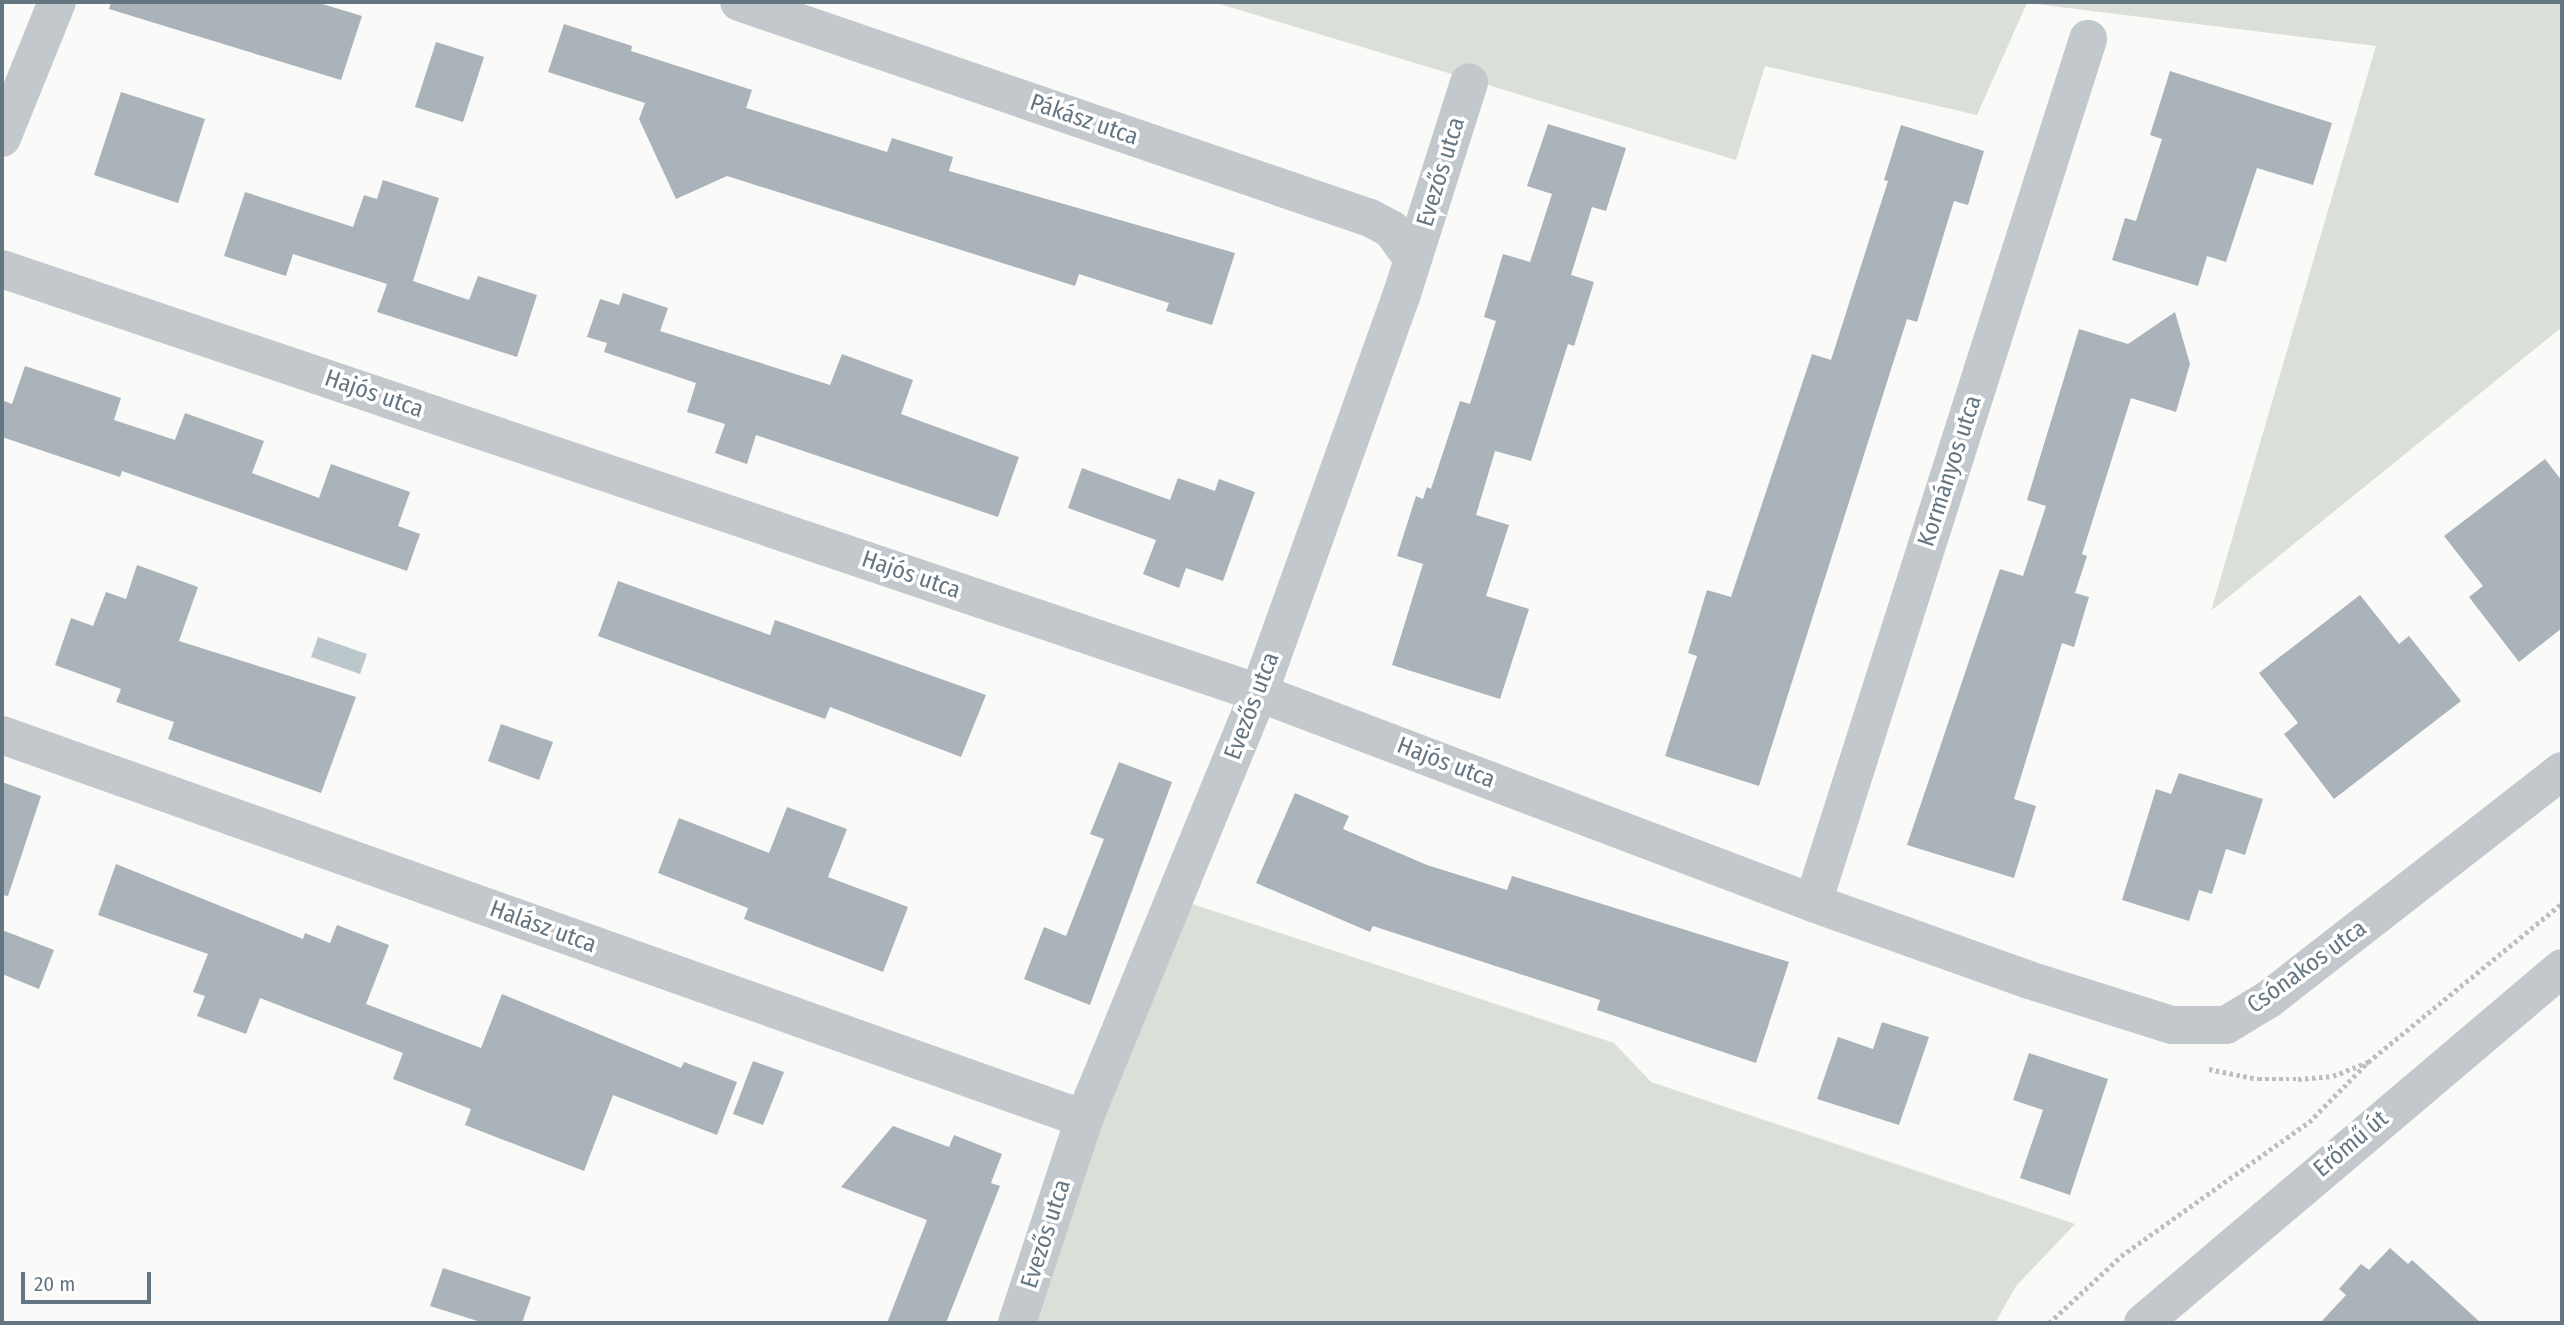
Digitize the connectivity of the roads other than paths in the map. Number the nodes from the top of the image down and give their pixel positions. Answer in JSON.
{"nodes":[{"id":1,"x":57,"y":2,"type":"edge"},
{"id":2,"x":739,"y":2,"type":"edge"},
{"id":3,"x":2088,"y":39,"type":"dead end"},
{"id":4,"x":1469,"y":82,"type":"dead end"},
{"id":5,"x":2,"y":138,"type":"edge"},
{"id":6,"x":1413,"y":259,"type":"junction"},
{"id":7,"x":2,"y":269,"type":"edge"},
{"id":8,"x":1259,"y":693,"type":"junction"},
{"id":9,"x":2,"y":735,"type":"edge"},
{"id":10,"x":2562,"y":771,"type":"edge"},
{"id":11,"x":1813,"y":903,"type":"junction"},
{"id":12,"x":2562,"y":968,"type":"edge"},
{"id":13,"x":1084,"y":1119,"type":"junction"},
{"id":14,"x":1017,"y":1323,"type":"edge"},
{"id":15,"x":2143,"y":1323,"type":"edge"}],
"edges":[{"from":1,"to":5,"type":"street"},
{"from":2,"to":6,"type":"street","name":"Pákász utca"},
{"from":3,"to":11,"type":"street","name":"Kormányos utca"},
{"from":4,"to":6,"type":"street","name":"Evezős utca"},
{"from":6,"to":8,"type":"street","name":"Evezős utca"},
{"from":7,"to":8,"type":"street","name":"Hajós utca"},
{"from":8,"to":11,"type":"street","name":"Hajós utca"},
{"from":8,"to":13,"type":"street","name":"Evezős utca"},
{"from":9,"to":13,"type":"street","name":"Halász utca"},
{"from":10,"to":11,"type":"street","name":"Csónakos utca"},
{"from":12,"to":15,"type":"street","name":"Erőmű út"},
{"from":13,"to":14,"type":"street","name":"Evezős utca"}]}
